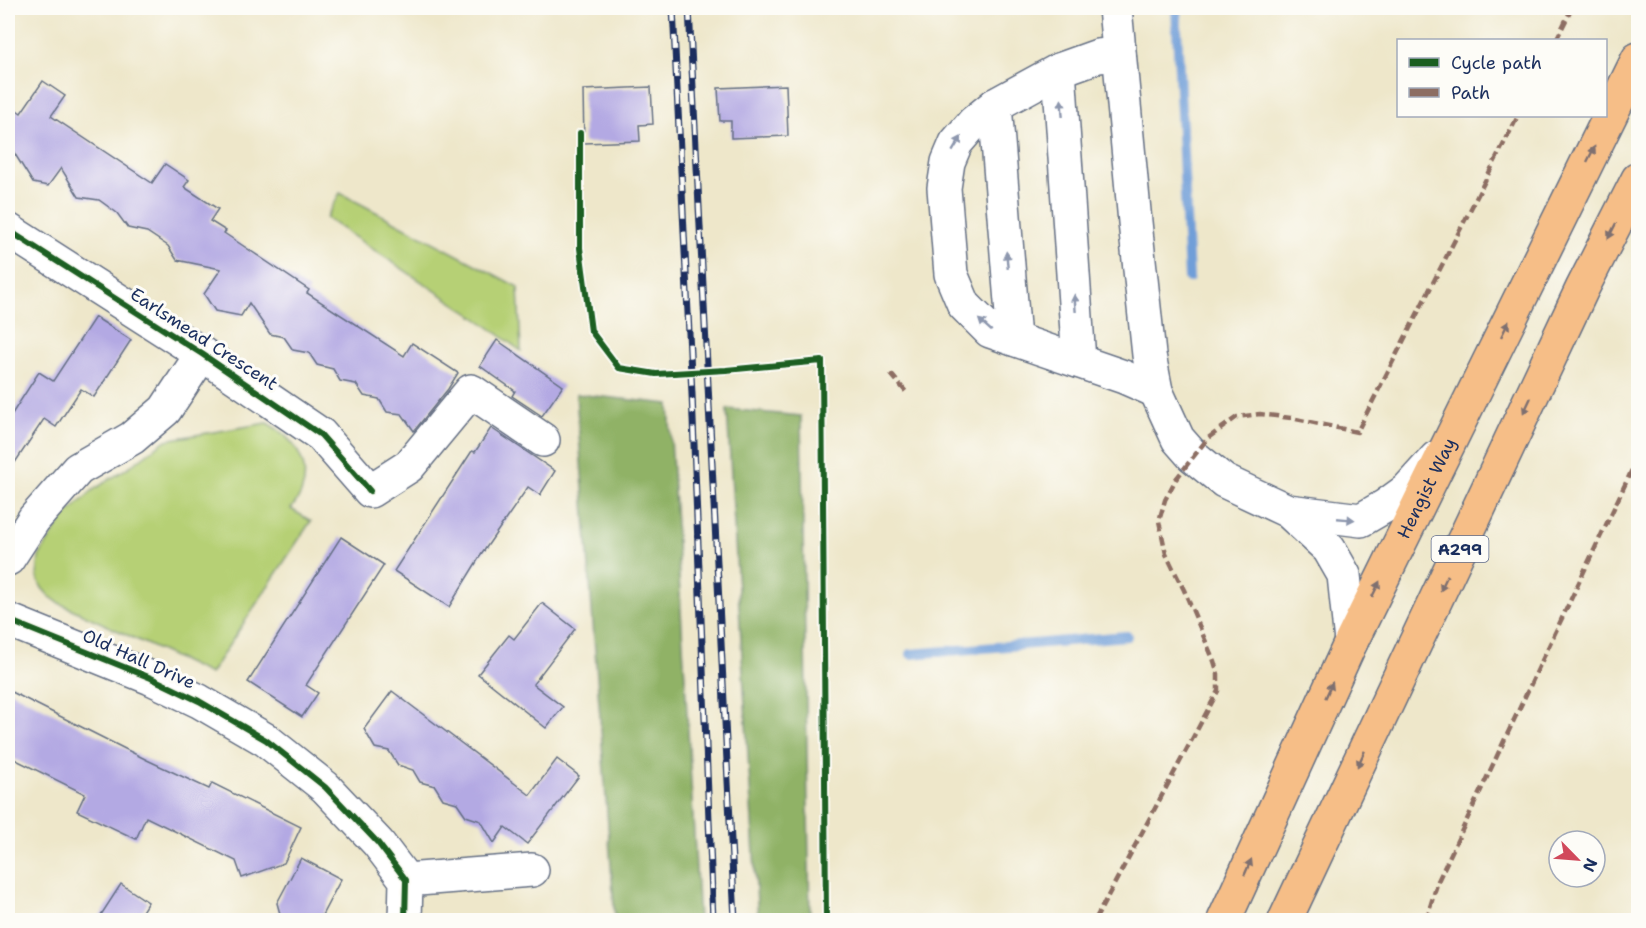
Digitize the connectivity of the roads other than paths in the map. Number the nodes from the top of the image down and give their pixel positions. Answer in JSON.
{"nodes":[{"id":1,"x":1116,"y":8,"type":"edge"},
{"id":2,"x":1119,"y":54,"type":"junction"},
{"id":3,"x":1638,"y":59,"type":"edge"},
{"id":4,"x":1059,"y":70,"type":"junction"},
{"id":5,"x":995,"y":105,"type":"junction"},
{"id":6,"x":1638,"y":179,"type":"edge"},
{"id":7,"x":8,"y":230,"type":"edge"},
{"id":8,"x":1014,"y":339,"type":"junction"},
{"id":9,"x":202,"y":354,"type":"junction"},
{"id":10,"x":1079,"y":361,"type":"junction"},
{"id":11,"x":1156,"y":391,"type":"junction"},
{"id":12,"x":1451,"y":438,"type":"junction"},
{"id":13,"x":543,"y":440,"type":"dead end"},
{"id":14,"x":1288,"y":511,"type":"junction"},
{"id":15,"x":8,"y":560,"type":"edge"},
{"id":16,"x":8,"y":620,"type":"edge"},
{"id":17,"x":1351,"y":642,"type":"junction"},
{"id":18,"x":531,"y":870,"type":"dead end"},
{"id":19,"x":406,"y":880,"type":"junction"},
{"id":20,"x":405,"y":921,"type":"edge"},
{"id":21,"x":1224,"y":921,"type":"edge"},
{"id":22,"x":1286,"y":921,"type":"edge"}],
"edges":[{"from":1,"to":2,"type":"street"},
{"from":2,"to":4,"type":"street"},
{"from":2,"to":11,"type":"street"},
{"from":12,"to":3,"type":"highway","name":"Hengist Way","number":"A299","one_way":true},
{"from":4,"to":5,"type":"street"},
{"from":10,"to":4,"type":"street","one_way":true},
{"from":8,"to":5,"type":"street","one_way":true},
{"from":8,"to":5,"type":"street","one_way":true},
{"from":6,"to":22,"type":"highway","number":"A299","one_way":true},
{"from":7,"to":9,"type":"street","name":"Earlsmead Crescent"},
{"from":8,"to":10,"type":"street"},
{"from":9,"to":13,"type":"street","name":"Earlsmead Crescent"},
{"from":9,"to":15,"type":"street","name":"Earlsmead Crescent"},
{"from":10,"to":11,"type":"street"},
{"from":11,"to":14,"type":"street"},
{"from":14,"to":12,"type":"street","one_way":true},
{"from":17,"to":12,"type":"highway","name":"Hengist Way","number":"A299","one_way":true},
{"from":14,"to":17,"type":"street"},
{"from":16,"to":19,"type":"street","name":"Old Hall Drive"},
{"from":21,"to":17,"type":"highway","name":"Hengist Way","number":"A299","one_way":true},
{"from":18,"to":19,"type":"street"},
{"from":19,"to":20,"type":"street"}]}
